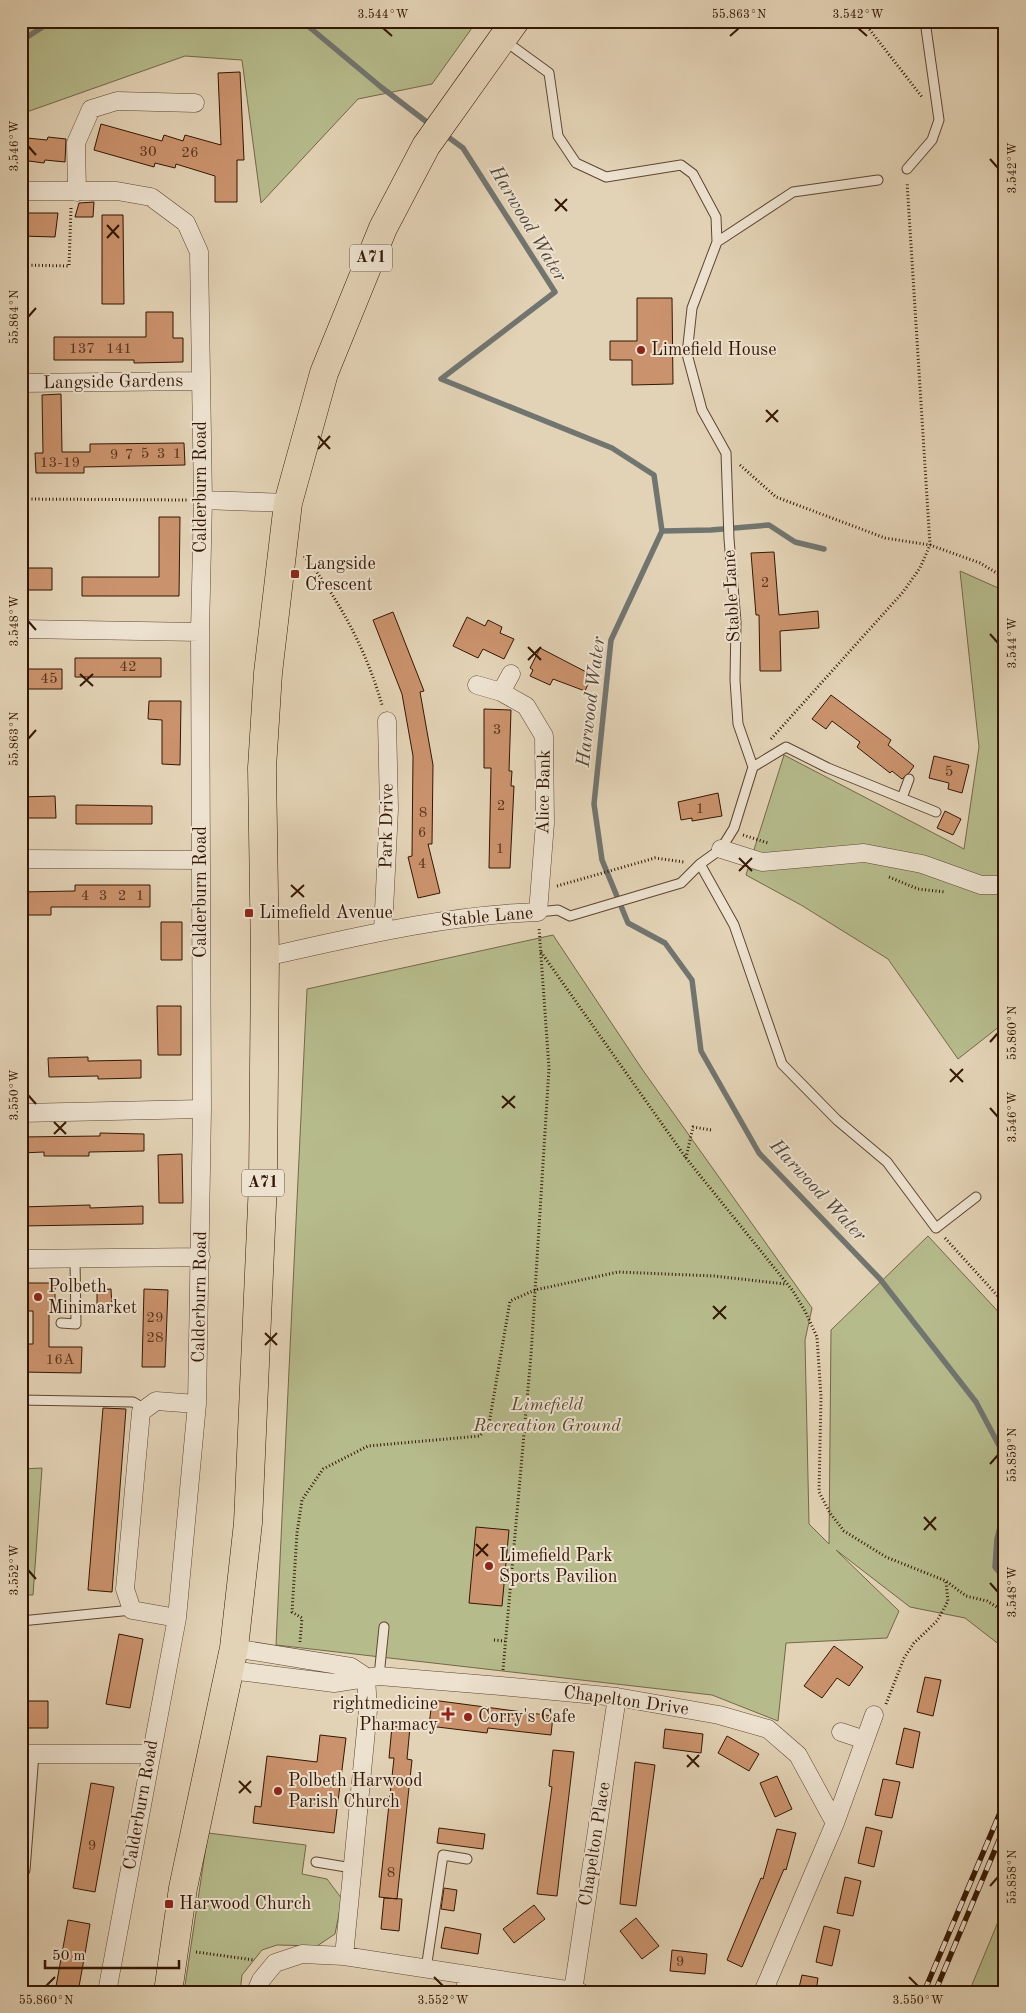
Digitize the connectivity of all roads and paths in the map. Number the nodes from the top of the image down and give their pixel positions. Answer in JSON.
{"nodes":[{"id":1,"x":863,"y":21,"type":"edge"},
{"id":2,"x":925,"y":21,"type":"edge"},
{"id":3,"x":509,"y":30,"type":"edge"},
{"id":4,"x":195,"y":102,"type":"dead end"},
{"id":5,"x":939,"y":120,"type":"junction"},
{"id":6,"x":907,"y":169,"type":"joint"},
{"id":7,"x":878,"y":180,"type":"dead end"},
{"id":8,"x":21,"y":191,"type":"edge"},
{"id":9,"x":74,"y":192,"type":"junction"},
{"id":10,"x":717,"y":242,"type":"junction"},
{"id":11,"x":21,"y":265,"type":"edge"},
{"id":12,"x":200,"y":381,"type":"junction"},
{"id":13,"x":21,"y":383,"type":"edge"},
{"id":14,"x":726,"y":453,"type":"junction"},
{"id":15,"x":21,"y":499,"type":"edge"},
{"id":16,"x":203,"y":500,"type":"junction"},
{"id":17,"x":288,"y":503,"type":"junction"},
{"id":18,"x":284,"y":533,"type":"junction"},
{"id":19,"x":930,"y":545,"type":"junction"},
{"id":20,"x":1005,"y":578,"type":"edge"},
{"id":21,"x":21,"y":629,"type":"edge"},
{"id":22,"x":200,"y":632,"type":"junction"},
{"id":23,"x":511,"y":674,"type":"dead end"},
{"id":24,"x":477,"y":685,"type":"dead end"},
{"id":25,"x":501,"y":692,"type":"junction"},
{"id":26,"x":386,"y":721,"type":"joint"},
{"id":27,"x":753,"y":764,"type":"junction"},
{"id":28,"x":910,"y":779,"type":"dead end"},
{"id":29,"x":902,"y":798,"type":"junction"},
{"id":30,"x":936,"y":812,"type":"dead end"},
{"id":31,"x":721,"y":849,"type":"junction"},
{"id":32,"x":21,"y":859,"type":"edge"},
{"id":33,"x":201,"y":860,"type":"junction"},
{"id":34,"x":700,"y":864,"type":"junction"},
{"id":35,"x":558,"y":885,"type":"dead end"},
{"id":36,"x":1005,"y":885,"type":"edge"},
{"id":37,"x":538,"y":912,"type":"junction"},
{"id":38,"x":383,"y":930,"type":"junction"},
{"id":39,"x":541,"y":952,"type":"junction"},
{"id":40,"x":265,"y":957,"type":"junction"},
{"id":41,"x":202,"y":1109,"type":"junction"},
{"id":42,"x":21,"y":1113,"type":"edge"},
{"id":43,"x":710,"y":1130,"type":"dead end"},
{"id":44,"x":686,"y":1158,"type":"junction"},
{"id":45,"x":976,"y":1197,"type":"dead end"},
{"id":46,"x":936,"y":1228,"type":"junction"},
{"id":47,"x":201,"y":1257,"type":"junction"},
{"id":48,"x":21,"y":1259,"type":"edge"},
{"id":49,"x":76,"y":1259,"type":"junction"},
{"id":50,"x":786,"y":1284,"type":"junction"},
{"id":51,"x":535,"y":1290,"type":"junction"},
{"id":52,"x":1005,"y":1304,"type":"edge"},
{"id":53,"x":61,"y":1323,"type":"dead end"},
{"id":54,"x":21,"y":1400,"type":"edge"},
{"id":55,"x":197,"y":1404,"type":"junction"},
{"id":56,"x":146,"y":1409,"type":"junction"},
{"id":57,"x":946,"y":1581,"type":"junction"},
{"id":58,"x":132,"y":1610,"type":"junction"},
{"id":59,"x":1005,"y":1612,"type":"edge"},
{"id":60,"x":177,"y":1618,"type":"junction"},
{"id":61,"x":21,"y":1621,"type":"edge"},
{"id":62,"x":384,"y":1627,"type":"dead end"},
{"id":63,"x":494,"y":1640,"type":"dead end"},
{"id":64,"x":505,"y":1641,"type":"junction"},
{"id":65,"x":232,"y":1659,"type":"junction"},
{"id":66,"x":299,"y":1660,"type":"junction"},
{"id":67,"x":372,"y":1676,"type":"junction"},
{"id":68,"x":501,"y":1686,"type":"junction"},
{"id":69,"x":617,"y":1697,"type":"junction"},
{"id":70,"x":874,"y":1714,"type":"joint"},
{"id":71,"x":841,"y":1732,"type":"dead end"},
{"id":72,"x":865,"y":1740,"type":"junction"},
{"id":73,"x":27,"y":1754,"type":"edge"},
{"id":74,"x":150,"y":1754,"type":"junction"},
{"id":75,"x":834,"y":1823,"type":"junction"},
{"id":76,"x":468,"y":1859,"type":"dead end"},
{"id":77,"x":316,"y":1862,"type":"dead end"},
{"id":78,"x":352,"y":1868,"type":"junction"},
{"id":79,"x":25,"y":1870,"type":"dead end"},
{"id":80,"x":174,"y":1948,"type":"junction"},
{"id":81,"x":344,"y":1956,"type":"junction"},
{"id":82,"x":275,"y":1963,"type":"junction"},
{"id":83,"x":426,"y":1968,"type":"junction"},
{"id":84,"x":466,"y":1983,"type":"edge"},
{"id":85,"x":577,"y":1991,"type":"edge"},
{"id":86,"x":107,"y":1992,"type":"edge"},
{"id":87,"x":168,"y":1992,"type":"edge"},
{"id":88,"x":256,"y":1992,"type":"edge"},
{"id":89,"x":762,"y":1992,"type":"edge"}],
"edges":[{"from":1,"to":5,"type":"path"},
{"from":2,"to":5,"type":"lane"},
{"from":3,"to":10,"type":"lane"},
{"from":3,"to":17,"type":"main road","number":"A71"},
{"from":4,"to":9,"type":"street"},
{"from":5,"to":6,"type":"lane"},
{"from":6,"to":19,"type":"path"},
{"from":7,"to":10,"type":"lane"},
{"from":8,"to":9,"type":"street","name":"Langside Gardens"},
{"from":9,"to":11,"type":"path"},
{"from":9,"to":12,"type":"street","name":"Langside Gardens"},
{"from":10,"to":14,"type":"lane"},
{"from":12,"to":13,"type":"street","name":"Langside Gardens"},
{"from":12,"to":16,"type":"street","name":"Calderburn Road"},
{"from":14,"to":19,"type":"path"},
{"from":14,"to":27,"type":"lane","name":"Stable Lane"},
{"from":15,"to":16,"type":"path"},
{"from":16,"to":17,"type":"street"},
{"from":16,"to":22,"type":"street","name":"Calderburn Road"},
{"from":17,"to":18,"type":"main road","number":"A71"},
{"from":18,"to":26,"type":"path"},
{"from":18,"to":40,"type":"main road","number":"A71"},
{"from":19,"to":20,"type":"path"},
{"from":19,"to":27,"type":"path"},
{"from":21,"to":22,"type":"street"},
{"from":22,"to":33,"type":"street","name":"Calderburn Road"},
{"from":23,"to":25,"type":"street"},
{"from":24,"to":25,"type":"street","name":"Alice Bank"},
{"from":25,"to":37,"type":"street","name":"Alice Bank"},
{"from":26,"to":38,"type":"street","name":"Park Drive"},
{"from":27,"to":29,"type":"lane"},
{"from":27,"to":31,"type":"lane","name":"Stable Lane"},
{"from":28,"to":29,"type":"lane"},
{"from":29,"to":30,"type":"lane"},
{"from":31,"to":34,"type":"lane","name":"Stable Lane"},
{"from":31,"to":36,"type":"street"},
{"from":32,"to":33,"type":"street"},
{"from":33,"to":41,"type":"street","name":"Calderburn Road"},
{"from":34,"to":35,"type":"path"},
{"from":34,"to":37,"type":"lane","name":"Stable Lane"},
{"from":34,"to":46,"type":"lane"},
{"from":37,"to":38,"type":"street","name":"Stable Lane"},
{"from":37,"to":39,"type":"path"},
{"from":38,"to":40,"type":"street","name":"Stable Lane"},
{"from":39,"to":44,"type":"path"},
{"from":39,"to":51,"type":"path"},
{"from":40,"to":65,"type":"main road","number":"A71"},
{"from":41,"to":42,"type":"street"},
{"from":41,"to":47,"type":"street","name":"Calderburn Road"},
{"from":43,"to":44,"type":"path"},
{"from":44,"to":50,"type":"path"},
{"from":45,"to":46,"type":"lane"},
{"from":46,"to":52,"type":"path"},
{"from":47,"to":49,"type":"street"},
{"from":47,"to":55,"type":"street","name":"Calderburn Road"},
{"from":48,"to":49,"type":"street"},
{"from":49,"to":53,"type":"lane"},
{"from":50,"to":51,"type":"path"},
{"from":50,"to":57,"type":"path"},
{"from":51,"to":64,"type":"path"},
{"from":51,"to":66,"type":"path"},
{"from":54,"to":56,"type":"lane"},
{"from":55,"to":56,"type":"street"},
{"from":55,"to":60,"type":"street","name":"Calderburn Road"},
{"from":56,"to":58,"type":"street"},
{"from":57,"to":59,"type":"path"},
{"from":57,"to":70,"type":"path"},
{"from":58,"to":60,"type":"street"},
{"from":58,"to":61,"type":"lane"},
{"from":60,"to":74,"type":"street","name":"Calderburn Road"},
{"from":62,"to":67,"type":"lane"},
{"from":63,"to":64,"type":"path"},
{"from":64,"to":68,"type":"path"},
{"from":65,"to":66,"type":"street","name":"Chapelton Drive"},
{"from":65,"to":67,"type":"street","name":"Chapelton Drive"},
{"from":65,"to":80,"type":"main road","number":"A71"},
{"from":66,"to":67,"type":"street","name":"Chapelton Drive"},
{"from":67,"to":68,"type":"street","name":"Chapelton Drive"},
{"from":67,"to":78,"type":"street"},
{"from":68,"to":69,"type":"street","name":"Chapelton Drive"},
{"from":69,"to":75,"type":"street","name":"Chapelton Drive"},
{"from":69,"to":85,"type":"street","name":"Chapelton Place"},
{"from":70,"to":72,"type":"street"},
{"from":71,"to":72,"type":"street"},
{"from":72,"to":75,"type":"street"},
{"from":73,"to":74,"type":"street"},
{"from":73,"to":79,"type":"lane"},
{"from":74,"to":86,"type":"street","name":"Calderburn Road"},
{"from":75,"to":89,"type":"street"},
{"from":76,"to":83,"type":"lane"},
{"from":77,"to":78,"type":"lane"},
{"from":78,"to":81,"type":"street"},
{"from":80,"to":82,"type":"path"},
{"from":80,"to":87,"type":"main road","number":"A71"},
{"from":81,"to":82,"type":"street"},
{"from":81,"to":83,"type":"street"},
{"from":82,"to":88,"type":"street"},
{"from":83,"to":84,"type":"street"},
{"from":84,"to":85,"type":"street"}]}
